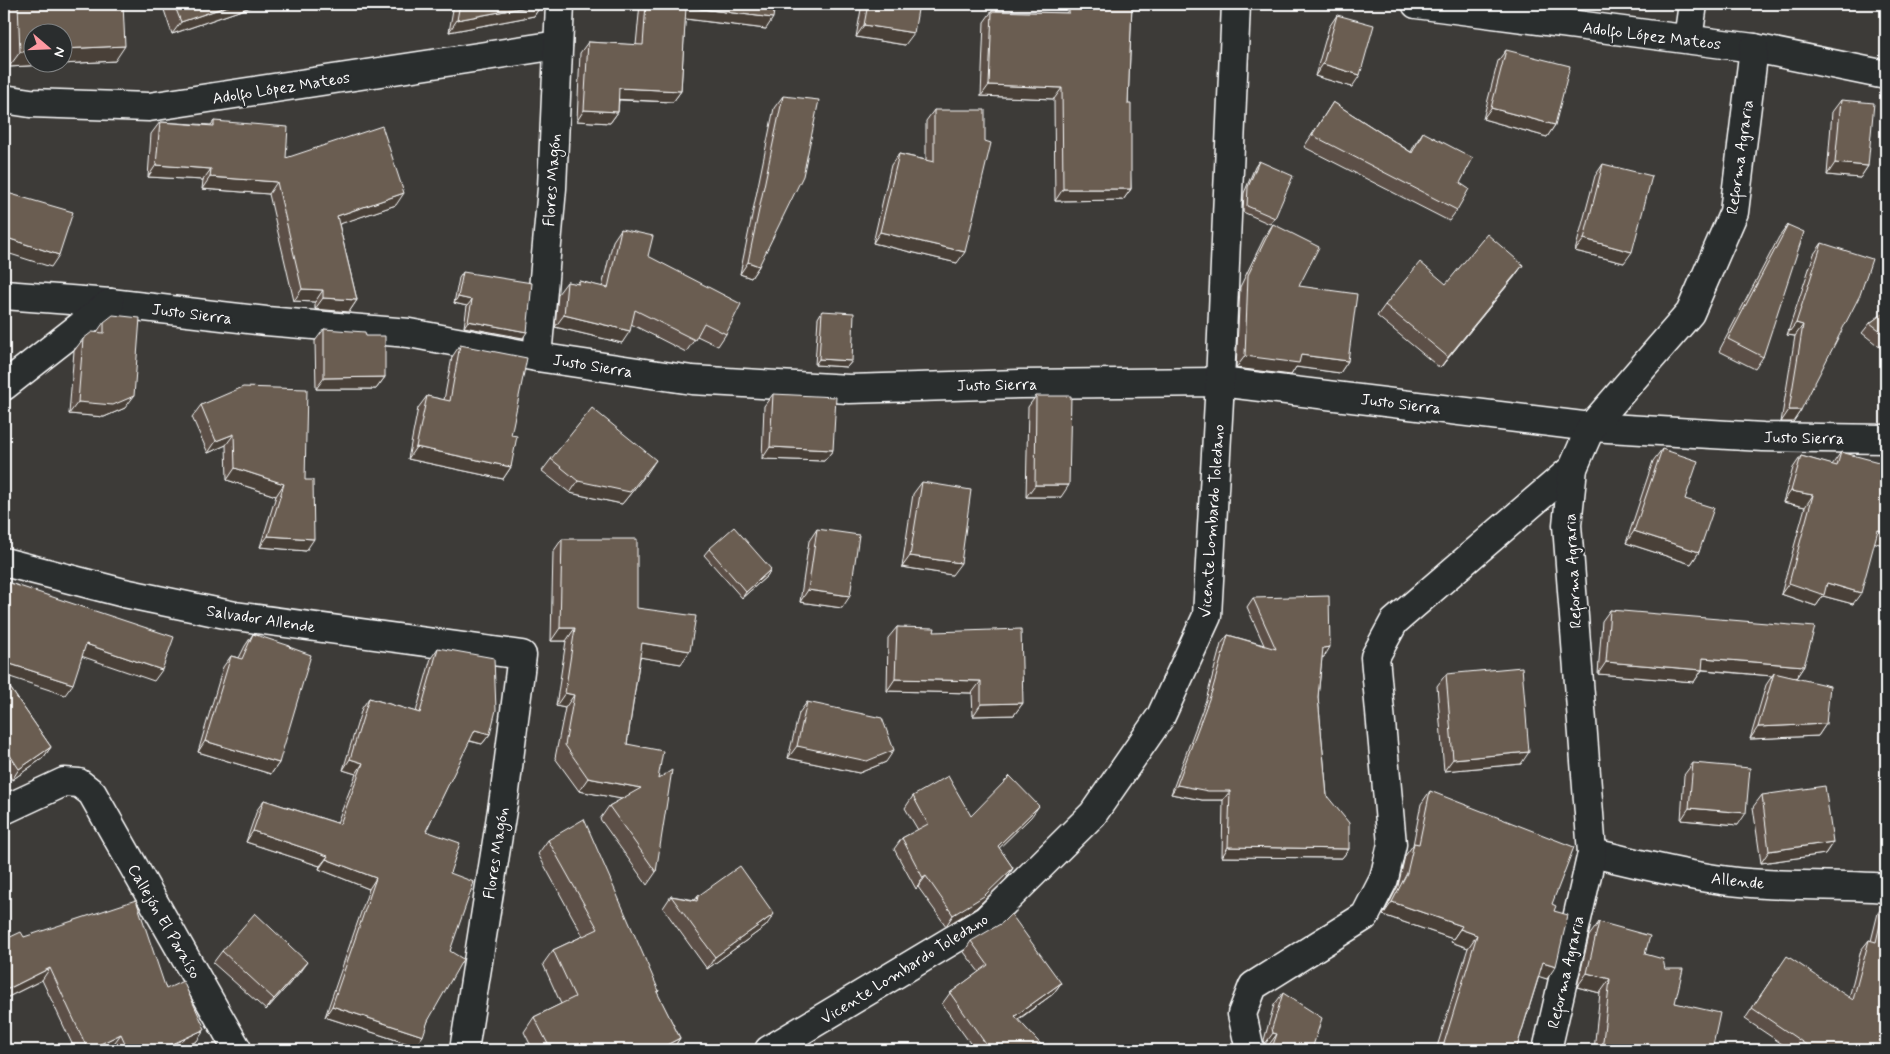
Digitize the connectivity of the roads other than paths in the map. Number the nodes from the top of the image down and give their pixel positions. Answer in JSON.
{"nodes":[{"id":1,"x":560,"y":4,"type":"edge"},
{"id":2,"x":1236,"y":4,"type":"edge"},
{"id":3,"x":1416,"y":4,"type":"edge"},
{"id":4,"x":1693,"y":4,"type":"edge"},
{"id":5,"x":1514,"y":11,"type":"edge"},
{"id":6,"x":1688,"y":39,"type":"junction"},
{"id":7,"x":558,"y":45,"type":"junction"},
{"id":8,"x":1754,"y":48,"type":"junction"},
{"id":9,"x":1886,"y":75,"type":"edge"},
{"id":10,"x":4,"y":99,"type":"edge"},
{"id":11,"x":4,"y":295,"type":"edge"},
{"id":12,"x":110,"y":303,"type":"junction"},
{"id":13,"x":537,"y":357,"type":"junction"},
{"id":14,"x":1220,"y":382,"type":"junction"},
{"id":15,"x":4,"y":386,"type":"edge"},
{"id":16,"x":1591,"y":427,"type":"junction"},
{"id":17,"x":1886,"y":439,"type":"edge"},
{"id":18,"x":1572,"y":468,"type":"junction"},
{"id":19,"x":4,"y":562,"type":"edge"},
{"id":20,"x":522,"y":655,"type":"joint"},
{"id":21,"x":4,"y":810,"type":"edge"},
{"id":22,"x":1592,"y":853,"type":"junction"},
{"id":23,"x":1886,"y":888,"type":"edge"},
{"id":24,"x":238,"y":1050,"type":"edge"},
{"id":25,"x":464,"y":1050,"type":"edge"},
{"id":26,"x":769,"y":1050,"type":"edge"},
{"id":27,"x":1250,"y":1050,"type":"edge"},
{"id":28,"x":1547,"y":1050,"type":"edge"}],
"edges":[{"from":1,"to":7,"type":"street","name":"Flores Magón"},
{"from":2,"to":14,"type":"street","name":"Vicente Lombardo Toledano"},
{"from":3,"to":5,"type":"street","name":"Adolfo López Mateos"},
{"from":4,"to":6,"type":"street"},
{"from":5,"to":6,"type":"street","name":"Adolfo López Mateos"},
{"from":6,"to":8,"type":"street","name":"Adolfo López Mateos"},
{"from":7,"to":10,"type":"street","name":"Adolfo López Mateos"},
{"from":7,"to":13,"type":"street","name":"Flores Magón"},
{"from":8,"to":9,"type":"street","name":"Adolfo López Mateos"},
{"from":8,"to":16,"type":"street","name":"Reforma Agraria"},
{"from":11,"to":12,"type":"street","name":"Justo Sierra"},
{"from":12,"to":13,"type":"street","name":"Justo Sierra"},
{"from":12,"to":15,"type":"street"},
{"from":13,"to":14,"type":"street","name":"Justo Sierra"},
{"from":14,"to":16,"type":"street","name":"Justo Sierra"},
{"from":14,"to":26,"type":"street","name":"Vicente Lombardo Toledano"},
{"from":16,"to":17,"type":"street","name":"Justo Sierra"},
{"from":16,"to":18,"type":"street","name":"Reforma Agraria"},
{"from":18,"to":22,"type":"street","name":"Reforma Agraria"},
{"from":18,"to":27,"type":"street"},
{"from":19,"to":20,"type":"street","name":"Salvador Allende"},
{"from":20,"to":25,"type":"street","name":"Flores Magón"},
{"from":21,"to":24,"type":"street","name":"Callejón El Paraíso"},
{"from":22,"to":23,"type":"street","name":"Allende"},
{"from":22,"to":28,"type":"street","name":"Reforma Agraria"}]}
